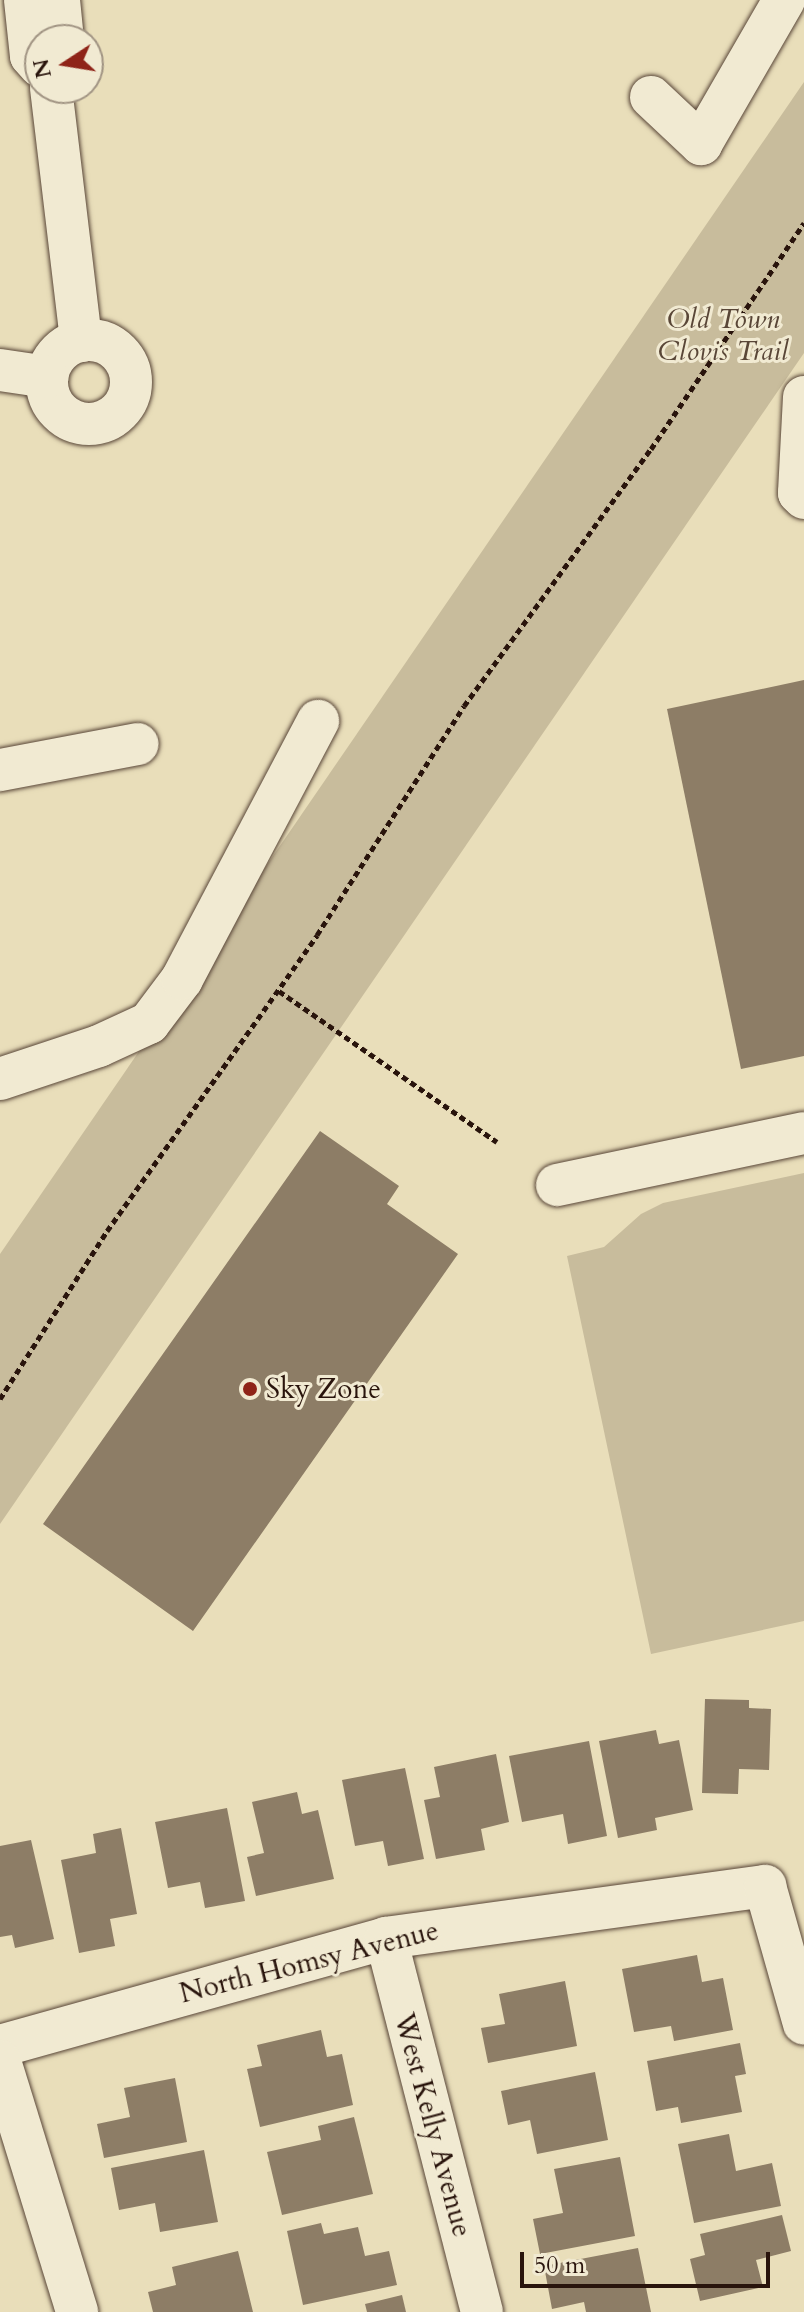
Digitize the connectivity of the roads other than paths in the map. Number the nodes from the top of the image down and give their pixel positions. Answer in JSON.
{"nodes":[{"id":1,"x":25,"y":0,"type":"edge"},
{"id":2,"x":59,"y":0,"type":"edge"},
{"id":3,"x":784,"y":0,"type":"edge"},
{"id":4,"x":28,"y":24,"type":"edge"},
{"id":5,"x":61,"y":24,"type":"edge"},
{"id":6,"x":651,"y":97,"type":"dead end"},
{"id":7,"x":53,"y":104,"type":"edge"},
{"id":8,"x":81,"y":341,"type":"junction"},
{"id":9,"x":0,"y":370,"type":"edge"},
{"id":10,"x":47,"y":377,"type":"junction"},
{"id":11,"x":804,"y":397,"type":"edge"},
{"id":12,"x":804,"y":498,"type":"edge"},
{"id":13,"x":318,"y":721,"type":"dead end"},
{"id":14,"x":138,"y":744,"type":"dead end"},
{"id":15,"x":0,"y":770,"type":"edge"},
{"id":16,"x":0,"y":1079,"type":"edge"},
{"id":17,"x":804,"y":1133,"type":"edge"},
{"id":18,"x":557,"y":1185,"type":"dead end"},
{"id":19,"x":386,"y":1938,"type":"junction"},
{"id":20,"x":804,"y":2024,"type":"edge"},
{"id":21,"x":0,"y":2046,"type":"edge"},
{"id":22,"x":0,"y":2061,"type":"edge"},
{"id":23,"x":77,"y":2312,"type":"edge"},
{"id":24,"x":482,"y":2312,"type":"edge"}],
"edges":[{"from":1,"to":4,"type":"street"},
{"from":2,"to":5,"type":"street"},
{"from":3,"to":6,"type":"street"},
{"from":7,"to":8,"type":"street"},
{"from":8,"to":10,"type":"street"},
{"from":8,"to":10,"type":"street"},
{"from":9,"to":10,"type":"street"},
{"from":11,"to":12,"type":"street"},
{"from":13,"to":16,"type":"street"},
{"from":14,"to":15,"type":"street"},
{"from":17,"to":18,"type":"street"},
{"from":19,"to":20,"type":"street","name":"North Homsy Avenue"},
{"from":19,"to":21,"type":"street","name":"North Homsy Avenue"},
{"from":19,"to":24,"type":"street","name":"West Kelly Avenue"},
{"from":22,"to":23,"type":"street"}]}
